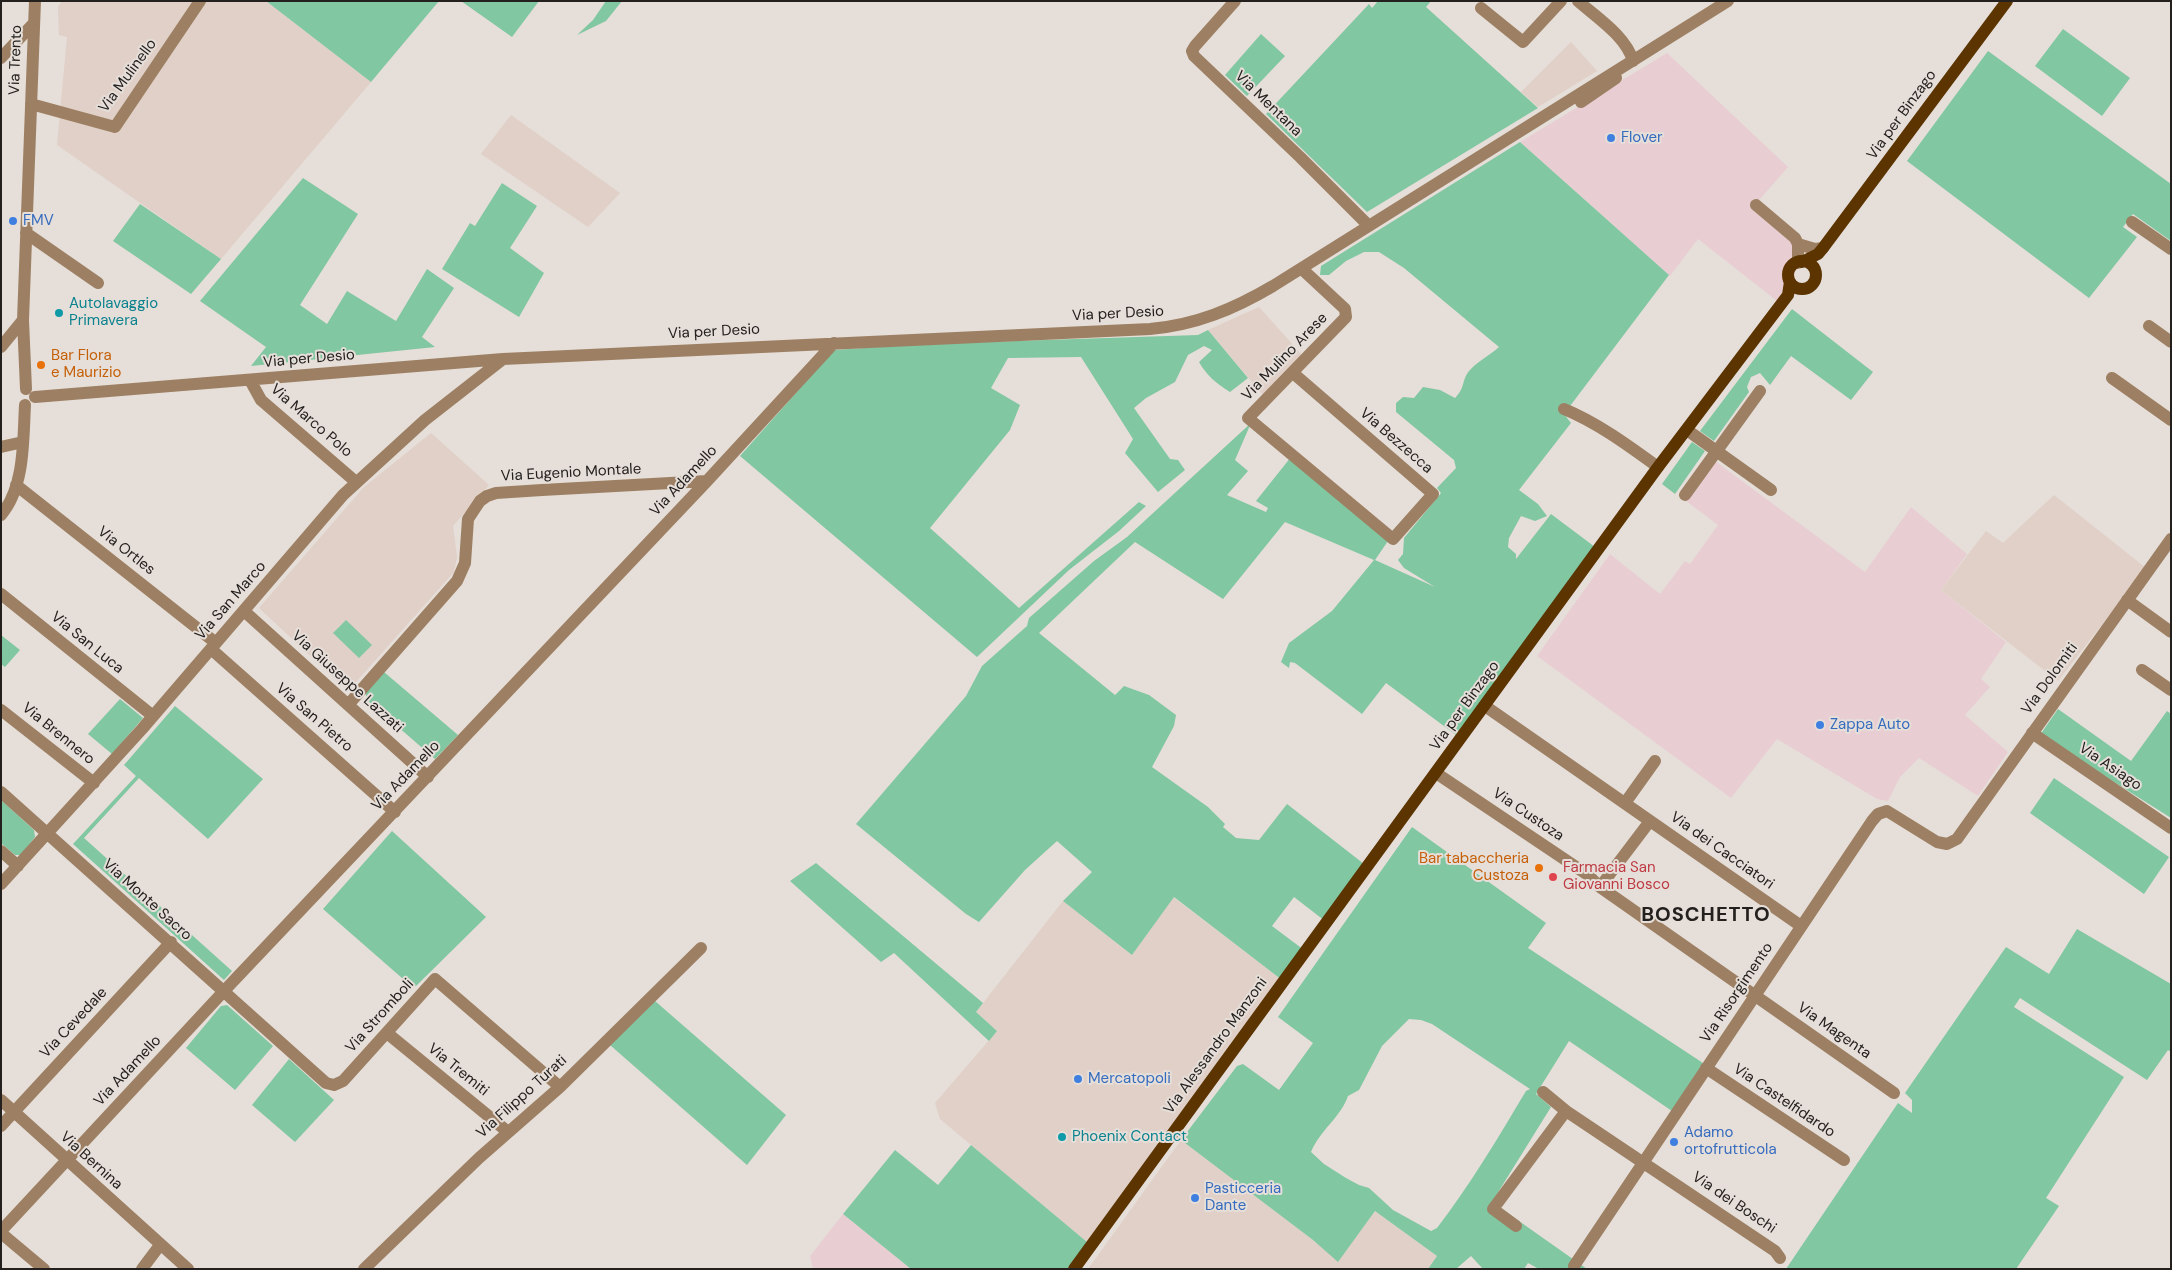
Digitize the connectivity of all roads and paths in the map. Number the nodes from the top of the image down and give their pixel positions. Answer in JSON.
{"nodes":[{"id":1,"x":34,"y":1,"type":"edge"},
{"id":2,"x":200,"y":1,"type":"edge"},
{"id":3,"x":1235,"y":1,"type":"edge"},
{"id":4,"x":1561,"y":1,"type":"edge"},
{"id":5,"x":1578,"y":1,"type":"edge"},
{"id":6,"x":1728,"y":1,"type":"edge"},
{"id":7,"x":2007,"y":1,"type":"edge"},
{"id":8,"x":1482,"y":8,"type":"dead end"},
{"id":9,"x":34,"y":23,"type":"junction"},
{"id":10,"x":1,"y":58,"type":"edge"},
{"id":11,"x":1633,"y":60,"type":"junction"},
{"id":12,"x":31,"y":104,"type":"junction"},
{"id":13,"x":1756,"y":205,"type":"dead end"},
{"id":14,"x":2132,"y":222,"type":"dead end"},
{"id":15,"x":1369,"y":226,"type":"junction"},
{"id":16,"x":26,"y":233,"type":"junction"},
{"id":17,"x":1798,"y":244,"type":"junction"},
{"id":18,"x":2171,"y":249,"type":"edge"},
{"id":19,"x":1821,"y":251,"type":"junction"},
{"id":20,"x":1805,"y":264,"type":"junction"},
{"id":21,"x":1302,"y":269,"type":"junction"},
{"id":22,"x":98,"y":283,"type":"dead end"},
{"id":23,"x":1789,"y":289,"type":"junction"},
{"id":24,"x":23,"y":320,"type":"junction"},
{"id":25,"x":2149,"y":326,"type":"dead end"},
{"id":26,"x":2171,"y":342,"type":"edge"},
{"id":27,"x":834,"y":343,"type":"junction"},
{"id":28,"x":1,"y":347,"type":"edge"},
{"id":29,"x":503,"y":359,"type":"junction"},
{"id":30,"x":1294,"y":373,"type":"junction"},
{"id":31,"x":2112,"y":378,"type":"dead end"},
{"id":32,"x":250,"y":380,"type":"junction"},
{"id":33,"x":1760,"y":391,"type":"dead end"},
{"id":34,"x":29,"y":397,"type":"junction"},
{"id":35,"x":1564,"y":409,"type":"dead end"},
{"id":36,"x":2171,"y":420,"type":"edge"},
{"id":37,"x":1687,"y":430,"type":"junction"},
{"id":38,"x":23,"y":442,"type":"junction"},
{"id":39,"x":1,"y":447,"type":"edge"},
{"id":40,"x":1717,"y":451,"type":"junction"},
{"id":41,"x":1658,"y":467,"type":"junction"},
{"id":42,"x":707,"y":481,"type":"junction"},
{"id":43,"x":356,"y":482,"type":"junction"},
{"id":44,"x":16,"y":485,"type":"junction"},
{"id":45,"x":1771,"y":490,"type":"dead end"},
{"id":46,"x":1685,"y":495,"type":"dead end"},
{"id":47,"x":1,"y":514,"type":"edge"},
{"id":48,"x":1393,"y":539,"type":"joint"},
{"id":49,"x":2171,"y":539,"type":"edge"},
{"id":50,"x":1,"y":594,"type":"edge"},
{"id":51,"x":2127,"y":600,"type":"junction"},
{"id":52,"x":244,"y":611,"type":"junction"},
{"id":53,"x":2171,"y":632,"type":"edge"},
{"id":54,"x":213,"y":646,"type":"junction"},
{"id":55,"x":2142,"y":670,"type":"dead end"},
{"id":56,"x":2171,"y":690,"type":"edge"},
{"id":57,"x":348,"y":705,"type":"junction"},
{"id":58,"x":1485,"y":706,"type":"junction"},
{"id":59,"x":1,"y":710,"type":"edge"},
{"id":60,"x":153,"y":716,"type":"junction"},
{"id":61,"x":2032,"y":733,"type":"junction"},
{"id":62,"x":1655,"y":761,"type":"dead end"},
{"id":63,"x":1436,"y":773,"type":"junction"},
{"id":64,"x":428,"y":777,"type":"junction"},
{"id":65,"x":94,"y":783,"type":"junction"},
{"id":66,"x":1,"y":792,"type":"edge"},
{"id":67,"x":1624,"y":803,"type":"junction"},
{"id":68,"x":395,"y":812,"type":"junction"},
{"id":69,"x":1650,"y":821,"type":"junction"},
{"id":70,"x":2171,"y":828,"type":"edge"},
{"id":71,"x":48,"y":834,"type":"junction"},
{"id":72,"x":1957,"y":839,"type":"joint"},
{"id":73,"x":1,"y":851,"type":"edge"},
{"id":74,"x":18,"y":866,"type":"junction"},
{"id":75,"x":1,"y":884,"type":"edge"},
{"id":76,"x":1600,"y":887,"type":"junction"},
{"id":77,"x":1801,"y":926,"type":"junction"},
{"id":78,"x":171,"y":942,"type":"junction"},
{"id":79,"x":701,"y":948,"type":"dead end"},
{"id":80,"x":1297,"y":964,"type":"joint"},
{"id":81,"x":224,"y":991,"type":"junction"},
{"id":82,"x":1755,"y":995,"type":"junction"},
{"id":83,"x":387,"y":1033,"type":"junction"},
{"id":84,"x":1706,"y":1068,"type":"junction"},
{"id":85,"x":560,"y":1087,"type":"junction"},
{"id":86,"x":1543,"y":1092,"type":"dead end"},
{"id":87,"x":1894,"y":1093,"type":"dead end"},
{"id":88,"x":1,"y":1100,"type":"edge"},
{"id":89,"x":1566,"y":1111,"type":"junction"},
{"id":90,"x":14,"y":1112,"type":"junction"},
{"id":91,"x":1,"y":1126,"type":"edge"},
{"id":92,"x":508,"y":1132,"type":"junction"},
{"id":93,"x":1844,"y":1160,"type":"dead end"},
{"id":94,"x":67,"y":1161,"type":"junction"},
{"id":95,"x":1644,"y":1162,"type":"junction"},
{"id":96,"x":1516,"y":1226,"type":"dead end"},
{"id":97,"x":1,"y":1232,"type":"edge"},
{"id":98,"x":160,"y":1245,"type":"junction"},
{"id":99,"x":1780,"y":1258,"type":"dead end"},
{"id":100,"x":1574,"y":1266,"type":"dead end"},
{"id":101,"x":44,"y":1269,"type":"edge"},
{"id":102,"x":142,"y":1269,"type":"edge"},
{"id":103,"x":188,"y":1269,"type":"edge"},
{"id":104,"x":364,"y":1269,"type":"edge"},
{"id":105,"x":1074,"y":1269,"type":"edge"}],
"edges":[{"from":1,"to":9,"type":"street","name":"Via Trento"},
{"from":2,"to":12,"type":"street","name":"Via Mulinello"},
{"from":3,"to":15,"type":"street","name":"Via Mentana"},
{"from":4,"to":8,"type":"street"},
{"from":5,"to":11,"type":"street"},
{"from":6,"to":11,"type":"street","name":"Via per Desio"},
{"from":7,"to":19,"type":"main road","name":"Via per Binzago"},
{"from":9,"to":10,"type":"street"},
{"from":9,"to":12,"type":"street","name":"Via Trento"},
{"from":11,"to":15,"type":"street","name":"Via per Desio"},
{"from":12,"to":16,"type":"street","name":"Via Trento"},
{"from":13,"to":17,"type":"street"},
{"from":14,"to":18,"type":"street"},
{"from":15,"to":21,"type":"street","name":"Via per Desio"},
{"from":16,"to":22,"type":"street"},
{"from":16,"to":24,"type":"street","name":"Via Trento"},
{"from":17,"to":19,"type":"street"},
{"from":17,"to":20,"type":"street","name":"Via per Binzago"},
{"from":19,"to":20,"type":"main road","name":"Via per Binzago"},
{"from":20,"to":23,"type":"main road","name":"Via per Binzago"},
{"from":20,"to":23,"type":"main road","name":"Via per Binzago"},
{"from":21,"to":27,"type":"street","name":"Via per Desio"},
{"from":21,"to":30,"type":"street","name":"Via Mulino Arese"},
{"from":23,"to":37,"type":"main road","name":"Via per Binzago"},
{"from":24,"to":28,"type":"street"},
{"from":24,"to":34,"type":"street","name":"Via Trento"},
{"from":25,"to":26,"type":"street"},
{"from":27,"to":29,"type":"street","name":"Via per Desio"},
{"from":27,"to":42,"type":"street","name":"Via Adamello"},
{"from":29,"to":32,"type":"street","name":"Via per Desio"},
{"from":29,"to":43,"type":"street","name":"Via San Marco"},
{"from":30,"to":48,"type":"street","name":"Via Bezzecca"},
{"from":30,"to":48,"type":"street","name":"Via Mulino Arese"},
{"from":31,"to":36,"type":"street"},
{"from":32,"to":34,"type":"street","name":"Via per Desio"},
{"from":32,"to":43,"type":"street","name":"Via Marco Polo"},
{"from":33,"to":40,"type":"street"},
{"from":34,"to":38,"type":"street","name":"Via Trento"},
{"from":35,"to":41,"type":"street"},
{"from":37,"to":40,"type":"street"},
{"from":37,"to":41,"type":"main road","name":"Via per Binzago"},
{"from":38,"to":39,"type":"street"},
{"from":38,"to":44,"type":"street","name":"Via Trento"},
{"from":40,"to":45,"type":"street"},
{"from":40,"to":46,"type":"street"},
{"from":41,"to":58,"type":"main road","name":"Via per Binzago"},
{"from":42,"to":57,"type":"street","name":"Via Eugenio Montale"},
{"from":42,"to":64,"type":"street","name":"Via Adamello"},
{"from":43,"to":52,"type":"street","name":"Via San Marco"},
{"from":44,"to":47,"type":"street","name":"Via Trento"},
{"from":44,"to":54,"type":"street","name":"Via Ortles"},
{"from":49,"to":51,"type":"street","name":"Via Dolomiti"},
{"from":50,"to":60,"type":"street","name":"Via San Luca"},
{"from":51,"to":53,"type":"street"},
{"from":51,"to":61,"type":"street","name":"Via Dolomiti"},
{"from":52,"to":54,"type":"street","name":"Via San Marco"},
{"from":52,"to":57,"type":"street","name":"Via Giuseppe Lazzati"},
{"from":54,"to":60,"type":"street","name":"Via San Marco"},
{"from":54,"to":68,"type":"street","name":"Via San Pietro"},
{"from":55,"to":56,"type":"street"},
{"from":57,"to":64,"type":"street","name":"Via Giuseppe Lazzati"},
{"from":58,"to":63,"type":"main road","name":"Via per Binzago"},
{"from":58,"to":67,"type":"street","name":"Via dei Cacciatori"},
{"from":59,"to":65,"type":"street","name":"Via Brennero"},
{"from":60,"to":65,"type":"street","name":"Via San Marco"},
{"from":61,"to":70,"type":"street","name":"Via Asiago"},
{"from":61,"to":72,"type":"street","name":"Via Dolomiti"},
{"from":62,"to":67,"type":"street"},
{"from":63,"to":76,"type":"street","name":"Via Custoza"},
{"from":63,"to":80,"type":"main road","name":"Via per Binzago"},
{"from":64,"to":68,"type":"street","name":"Via Adamello"},
{"from":65,"to":71,"type":"street","name":"Via San Marco"},
{"from":66,"to":71,"type":"street","name":"Via Monte Sacro"},
{"from":67,"to":69,"type":"street","name":"Via dei Cacciatori"},
{"from":68,"to":81,"type":"street","name":"Via Adamello"},
{"from":69,"to":76,"type":"street"},
{"from":69,"to":77,"type":"street","name":"Via dei Cacciatori"},
{"from":71,"to":74,"type":"street","name":"Via San Marco"},
{"from":71,"to":78,"type":"street","name":"Via Monte Sacro"},
{"from":72,"to":77,"type":"street","name":"Via Risorgimento"},
{"from":73,"to":74,"type":"street"},
{"from":74,"to":75,"type":"street","name":"Via San Marco"},
{"from":76,"to":82,"type":"street","name":"Via Custoza"},
{"from":77,"to":82,"type":"street","name":"Via Risorgimento"},
{"from":78,"to":81,"type":"street","name":"Via Monte Sacro"},
{"from":78,"to":90,"type":"street","name":"Via Cevedale"},
{"from":79,"to":85,"type":"street","name":"Via Filippo Turati"},
{"from":80,"to":105,"type":"main road","name":"Via Alessandro Manzoni"},
{"from":81,"to":83,"type":"street","name":"Via Stromboli"},
{"from":81,"to":94,"type":"street","name":"Via Adamello"},
{"from":82,"to":84,"type":"street","name":"Via Risorgimento"},
{"from":82,"to":87,"type":"street","name":"Via Magenta"},
{"from":83,"to":85,"type":"street","name":"Via Stromboli"},
{"from":83,"to":92,"type":"street","name":"Via Tremiti"},
{"from":84,"to":93,"type":"street","name":"Via Castelfidardo"},
{"from":84,"to":95,"type":"street","name":"Via Risorgimento"},
{"from":85,"to":92,"type":"street","name":"Via Filippo Turati"},
{"from":86,"to":89,"type":"street","name":"Via dei Boschi"},
{"from":88,"to":90,"type":"street","name":"Via Bernina"},
{"from":89,"to":95,"type":"street","name":"Via dei Boschi"},
{"from":89,"to":96,"type":"street"},
{"from":90,"to":91,"type":"street","name":"Via Cevedale"},
{"from":90,"to":94,"type":"street","name":"Via Bernina"},
{"from":92,"to":104,"type":"street","name":"Via Filippo Turati"},
{"from":94,"to":97,"type":"street","name":"Via Adamello"},
{"from":94,"to":98,"type":"street","name":"Via Bernina"},
{"from":95,"to":99,"type":"street","name":"Via dei Boschi"},
{"from":95,"to":100,"type":"street","name":"Via Risorgimento"},
{"from":97,"to":101,"type":"street"},
{"from":98,"to":102,"type":"street"},
{"from":98,"to":103,"type":"street","name":"Via Bernina"}]}
